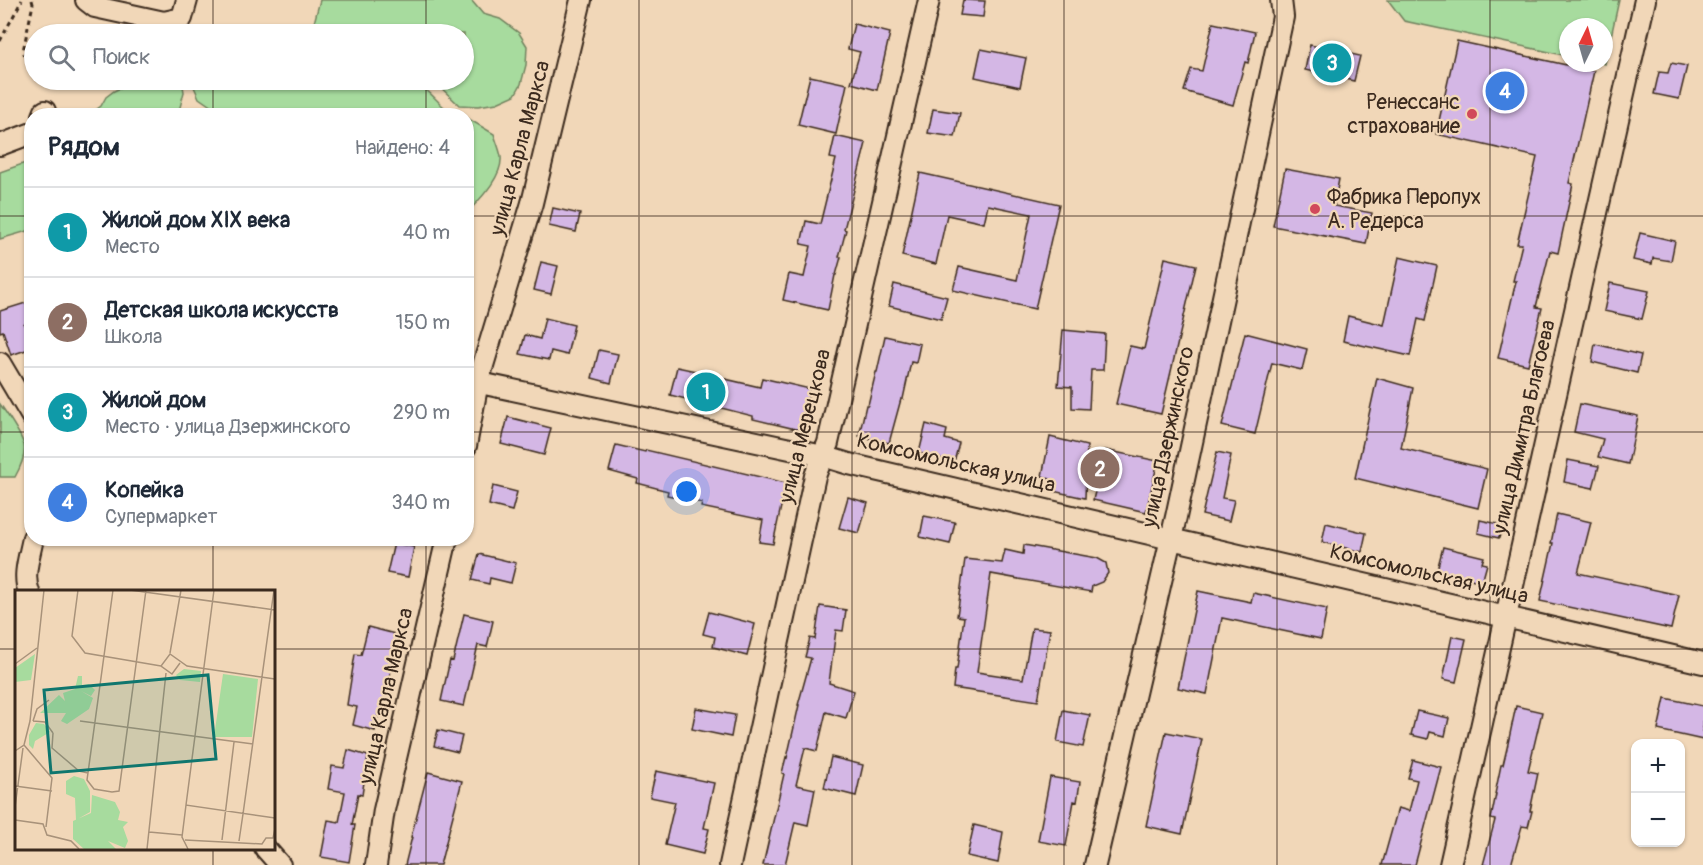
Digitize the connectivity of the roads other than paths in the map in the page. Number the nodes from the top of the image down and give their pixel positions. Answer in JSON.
{"nodes":[{"id":1,"x":86,"y":0,"type":"edge"},
{"id":2,"x":187,"y":0,"type":"edge"},
{"id":3,"x":581,"y":0,"type":"edge"},
{"id":4,"x":929,"y":0,"type":"edge"},
{"id":5,"x":1296,"y":0,"type":"edge"},
{"id":6,"x":1645,"y":0,"type":"edge"},
{"id":7,"x":1282,"y":8,"type":"edge"},
{"id":8,"x":24,"y":136,"type":"edge"},
{"id":9,"x":0,"y":145,"type":"edge"},
{"id":10,"x":0,"y":363,"type":"edge"},
{"id":11,"x":474,"y":375,"type":"edge"},
{"id":12,"x":474,"y":381,"type":"edge"},
{"id":13,"x":24,"y":404,"type":"edge"},
{"id":14,"x":823,"y":456,"type":"junction"},
{"id":15,"x":1170,"y":538,"type":"junction"},
{"id":16,"x":31,"y":546,"type":"edge"},
{"id":17,"x":445,"y":546,"type":"edge"},
{"id":18,"x":28,"y":590,"type":"edge"},
{"id":19,"x":1505,"y":616,"type":"junction"},
{"id":20,"x":1703,"y":663,"type":"edge"},
{"id":21,"x":266,"y":850,"type":"edge"},
{"id":22,"x":280,"y":865,"type":"edge"},
{"id":23,"x":376,"y":865,"type":"edge"},
{"id":24,"x":730,"y":865,"type":"edge"},
{"id":25,"x":1095,"y":865,"type":"edge"},
{"id":26,"x":1450,"y":865,"type":"edge"}],
"edges":[{"from":1,"to":2,"type":"street"},
{"from":3,"to":11,"type":"street","name":"улица Карла Маркса"},
{"from":4,"to":14,"type":"street","name":"улица Мерецкова"},
{"from":5,"to":7,"type":"street","name":"улица Дзержинского"},
{"from":6,"to":19,"type":"street","name":"улица Димитра Благоева"},
{"from":7,"to":15,"type":"street","name":"улица Дзержинского"},
{"from":8,"to":9,"type":"street"},
{"from":10,"to":13,"type":"street"},
{"from":12,"to":14,"type":"street","name":"Комсомольская улица"},
{"from":14,"to":15,"type":"street","name":"Комсомольская улица"},
{"from":14,"to":24,"type":"street","name":"улица Мерецкова"},
{"from":15,"to":19,"type":"street","name":"Комсомольская улица"},
{"from":15,"to":25,"type":"street","name":"улица Дзержинского"},
{"from":16,"to":18,"type":"street"},
{"from":17,"to":23,"type":"street","name":"улица Карла Маркса"},
{"from":19,"to":20,"type":"street","name":"Комсомольская улица"},
{"from":19,"to":26,"type":"street","name":"улица Димитра Благоева"},
{"from":21,"to":22,"type":"street"}]}
